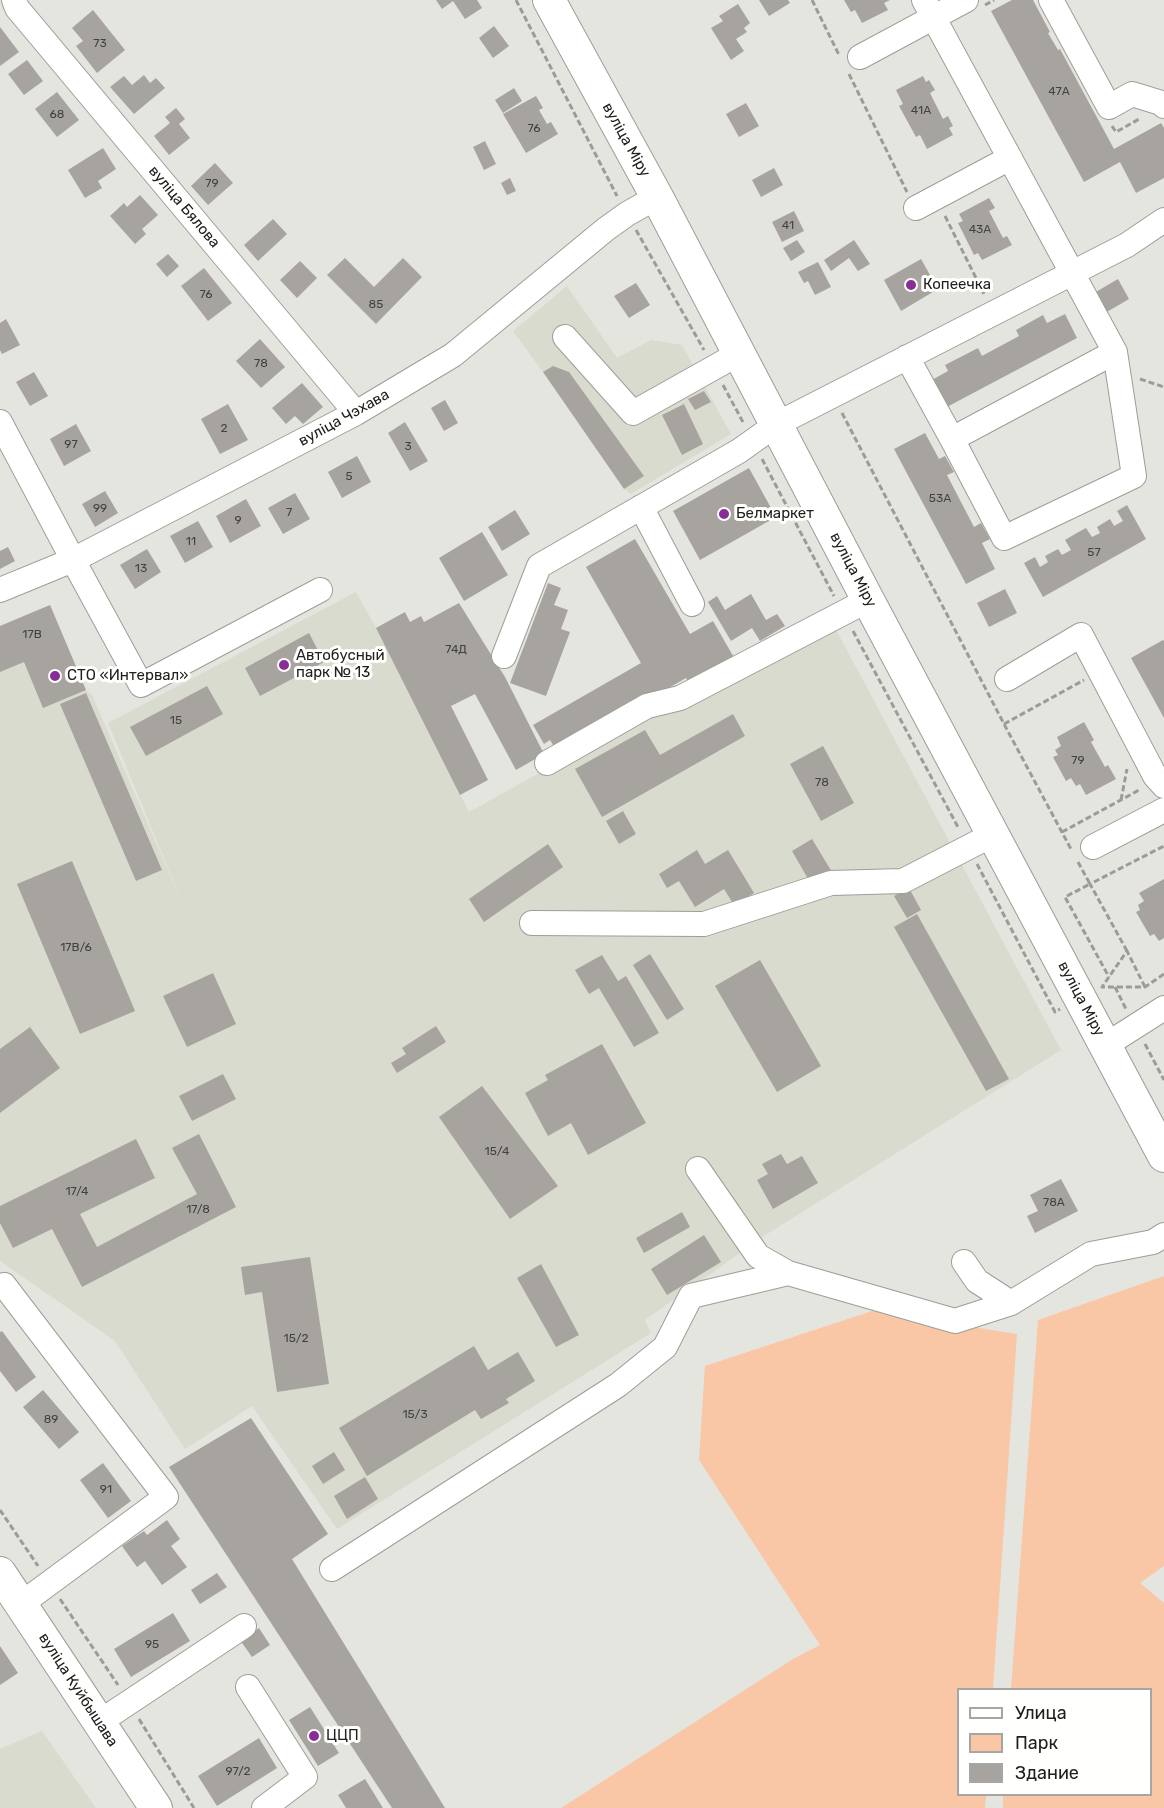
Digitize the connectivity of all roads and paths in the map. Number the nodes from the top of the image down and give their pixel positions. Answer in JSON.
{"nodes":[{"id":1,"x":14,"y":0,"type":"edge"},
{"id":2,"x":549,"y":0,"type":"edge"},
{"id":3,"x":966,"y":0,"type":"edge"},
{"id":4,"x":1051,"y":0,"type":"edge"},
{"id":5,"x":929,"y":9,"type":"edge"},
{"id":6,"x":860,"y":57,"type":"dead end"},
{"id":7,"x":1164,"y":106,"type":"edge"},
{"id":8,"x":1010,"y":158,"type":"junction"},
{"id":9,"x":657,"y":197,"type":"junction"},
{"id":10,"x":915,"y":208,"type":"dead end"},
{"id":11,"x":1164,"y":220,"type":"edge"},
{"id":12,"x":1073,"y":272,"type":"junction"},
{"id":13,"x":565,"y":337,"type":"dead end"},
{"id":14,"x":1115,"y":352,"type":"junction"},
{"id":15,"x":740,"y":354,"type":"junction"},
{"id":16,"x":907,"y":357,"type":"junction"},
{"id":17,"x":356,"y":413,"type":"junction"},
{"id":18,"x":0,"y":422,"type":"edge"},
{"id":19,"x":777,"y":424,"type":"junction"},
{"id":20,"x":952,"y":439,"type":"junction"},
{"id":21,"x":640,"y":507,"type":"junction"},
{"id":22,"x":72,"y":560,"type":"junction"},
{"id":23,"x":0,"y":590,"type":"edge"},
{"id":24,"x":320,"y":590,"type":"dead end"},
{"id":25,"x":868,"y":600,"type":"junction"},
{"id":26,"x":692,"y":604,"type":"dead end"},
{"id":27,"x":504,"y":656,"type":"dead end"},
{"id":28,"x":1091,"y":676,"type":"dead end"},
{"id":29,"x":1007,"y":679,"type":"dead end"},
{"id":30,"x":1004,"y":724,"type":"dead end"},
{"id":31,"x":1128,"y":762,"type":"dead end"},
{"id":32,"x":547,"y":763,"type":"dead end"},
{"id":33,"x":1164,"y":786,"type":"edge"},
{"id":34,"x":1121,"y":800,"type":"junction"},
{"id":35,"x":1163,"y":811,"type":"edge"},
{"id":36,"x":1062,"y":832,"type":"dead end"},
{"id":37,"x":994,"y":834,"type":"junction"},
{"id":38,"x":1164,"y":846,"type":"edge"},
{"id":39,"x":1093,"y":847,"type":"dead end"},
{"id":40,"x":1090,"y":884,"type":"junction"},
{"id":41,"x":532,"y":922,"type":"dead end"},
{"id":42,"x":1127,"y":951,"type":"junction"},
{"id":43,"x":1164,"y":974,"type":"edge"},
{"id":44,"x":1109,"y":977,"type":"junction"},
{"id":45,"x":1145,"y":987,"type":"junction"},
{"id":46,"x":1164,"y":1008,"type":"edge"},
{"id":47,"x":1106,"y":1045,"type":"junction"},
{"id":48,"x":1164,"y":1156,"type":"edge"},
{"id":49,"x":698,"y":1169,"type":"dead end"},
{"id":50,"x":1164,"y":1234,"type":"edge"},
{"id":51,"x":964,"y":1262,"type":"dead end"},
{"id":52,"x":788,"y":1273,"type":"junction"},
{"id":53,"x":4,"y":1285,"type":"dead end"},
{"id":54,"x":1011,"y":1303,"type":"junction"},
{"id":55,"x":0,"y":1510,"type":"edge"},
{"id":56,"x":332,"y":1569,"type":"dead end"},
{"id":57,"x":0,"y":1572,"type":"edge"},
{"id":58,"x":49,"y":1583,"type":"junction"},
{"id":59,"x":21,"y":1604,"type":"junction"},
{"id":60,"x":244,"y":1626,"type":"dead end"},
{"id":61,"x":248,"y":1687,"type":"dead end"},
{"id":62,"x":129,"y":1702,"type":"junction"},
{"id":63,"x":98,"y":1723,"type":"junction"},
{"id":64,"x":156,"y":1808,"type":"edge"},
{"id":65,"x":194,"y":1808,"type":"edge"},
{"id":66,"x":264,"y":1808,"type":"edge"}],
"edges":[{"from":1,"to":17,"type":"street","name":"вуліца Бялова"},
{"from":2,"to":9,"type":"main road","name":"вуліца Міру"},
{"from":3,"to":5,"type":"street"},
{"from":4,"to":7,"type":"street"},
{"from":5,"to":6,"type":"street"},
{"from":5,"to":8,"type":"street"},
{"from":8,"to":10,"type":"street"},
{"from":8,"to":12,"type":"street"},
{"from":9,"to":15,"type":"main road","name":"вуліца Міру"},
{"from":9,"to":17,"type":"street","name":"вуліца Чэхава"},
{"from":11,"to":12,"type":"street"},
{"from":12,"to":14,"type":"street"},
{"from":12,"to":16,"type":"street"},
{"from":13,"to":15,"type":"street"},
{"from":14,"to":20,"type":"street"},
{"from":14,"to":20,"type":"street"},
{"from":15,"to":19,"type":"main road","name":"вуліца Міру"},
{"from":16,"to":19,"type":"street"},
{"from":16,"to":20,"type":"street"},
{"from":17,"to":22,"type":"street","name":"вуліца Чэхава"},
{"from":18,"to":22,"type":"street"},
{"from":19,"to":21,"type":"street"},
{"from":19,"to":25,"type":"main road","name":"вуліца Міру"},
{"from":21,"to":26,"type":"street"},
{"from":21,"to":27,"type":"street"},
{"from":22,"to":23,"type":"street","name":"вуліца Чэхава"},
{"from":22,"to":24,"type":"street"},
{"from":25,"to":32,"type":"street"},
{"from":25,"to":37,"type":"main road","name":"вуліца Міру"},
{"from":28,"to":30,"type":"path"},
{"from":29,"to":33,"type":"street"},
{"from":31,"to":34,"type":"path"},
{"from":34,"to":35,"type":"path"},
{"from":34,"to":36,"type":"path"},
{"from":35,"to":39,"type":"street"},
{"from":37,"to":41,"type":"street"},
{"from":37,"to":47,"type":"main road","name":"вуліца Міру"},
{"from":38,"to":40,"type":"path"},
{"from":40,"to":42,"type":"path"},
{"from":40,"to":44,"type":"path"},
{"from":42,"to":44,"type":"path"},
{"from":42,"to":45,"type":"path"},
{"from":43,"to":45,"type":"path"},
{"from":44,"to":45,"type":"path"},
{"from":46,"to":47,"type":"street","name":"вуліца Міру"},
{"from":47,"to":48,"type":"main road","name":"вуліца Міру"},
{"from":49,"to":52,"type":"street"},
{"from":50,"to":54,"type":"street"},
{"from":51,"to":54,"type":"street"},
{"from":52,"to":54,"type":"street"},
{"from":52,"to":56,"type":"street"},
{"from":53,"to":58,"type":"street"},
{"from":55,"to":58,"type":"path"},
{"from":57,"to":59,"type":"main road","name":"вуліца Куйбышава"},
{"from":58,"to":59,"type":"street"},
{"from":58,"to":62,"type":"path"},
{"from":59,"to":63,"type":"main road","name":"вуліца Куйбышава"},
{"from":60,"to":62,"type":"street"},
{"from":61,"to":66,"type":"street"},
{"from":62,"to":63,"type":"street"},
{"from":62,"to":65,"type":"path"},
{"from":63,"to":64,"type":"main road","name":"вуліца Куйбышава"}]}
